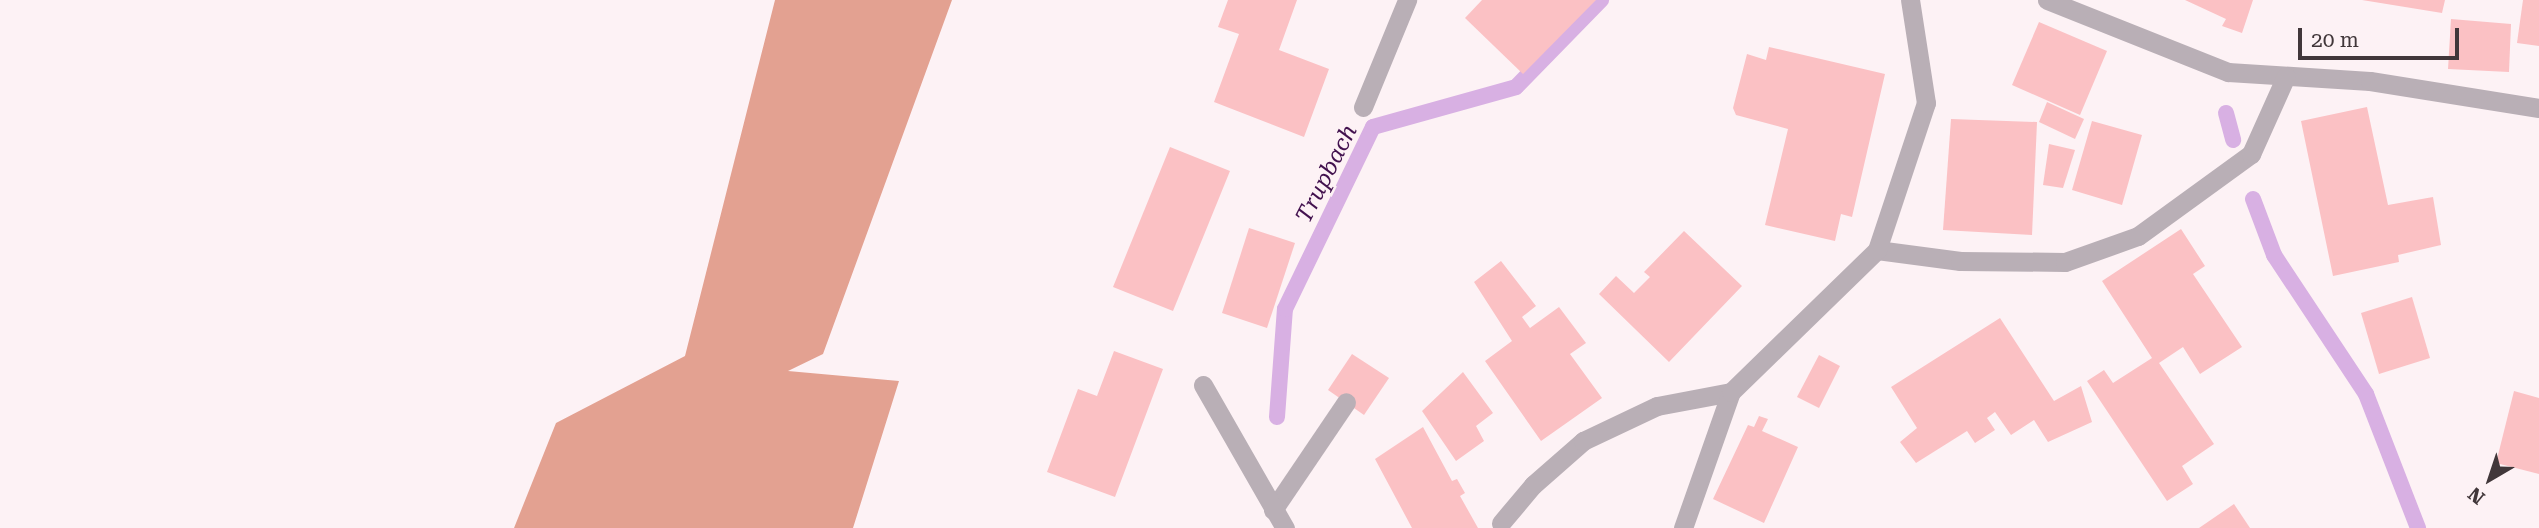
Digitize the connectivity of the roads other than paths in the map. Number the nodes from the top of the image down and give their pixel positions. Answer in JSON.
{"nodes":[{"id":1,"x":1407,"y":0,"type":"edge"},
{"id":2,"x":1910,"y":0,"type":"edge"},
{"id":3,"x":2047,"y":0,"type":"edge"},
{"id":4,"x":2287,"y":76,"type":"junction"},
{"id":5,"x":1363,"y":107,"type":"dead end"},
{"id":6,"x":2539,"y":108,"type":"edge"},
{"id":7,"x":1877,"y":250,"type":"junction"},
{"id":8,"x":1203,"y":385,"type":"dead end"},
{"id":9,"x":1731,"y":391,"type":"junction"},
{"id":10,"x":1346,"y":402,"type":"dead end"},
{"id":11,"x":1273,"y":510,"type":"junction"},
{"id":12,"x":1501,"y":523,"type":"dead end"},
{"id":13,"x":1284,"y":528,"type":"edge"},
{"id":14,"x":1683,"y":528,"type":"edge"}],
"edges":[{"from":1,"to":5,"type":"street"},
{"from":2,"to":7,"type":"street"},
{"from":3,"to":4,"type":"street"},
{"from":4,"to":6,"type":"street"},
{"from":4,"to":7,"type":"street"},
{"from":7,"to":9,"type":"street"},
{"from":8,"to":11,"type":"street"},
{"from":9,"to":12,"type":"street"},
{"from":9,"to":14,"type":"street"},
{"from":10,"to":11,"type":"street"},
{"from":11,"to":13,"type":"street"}]}
